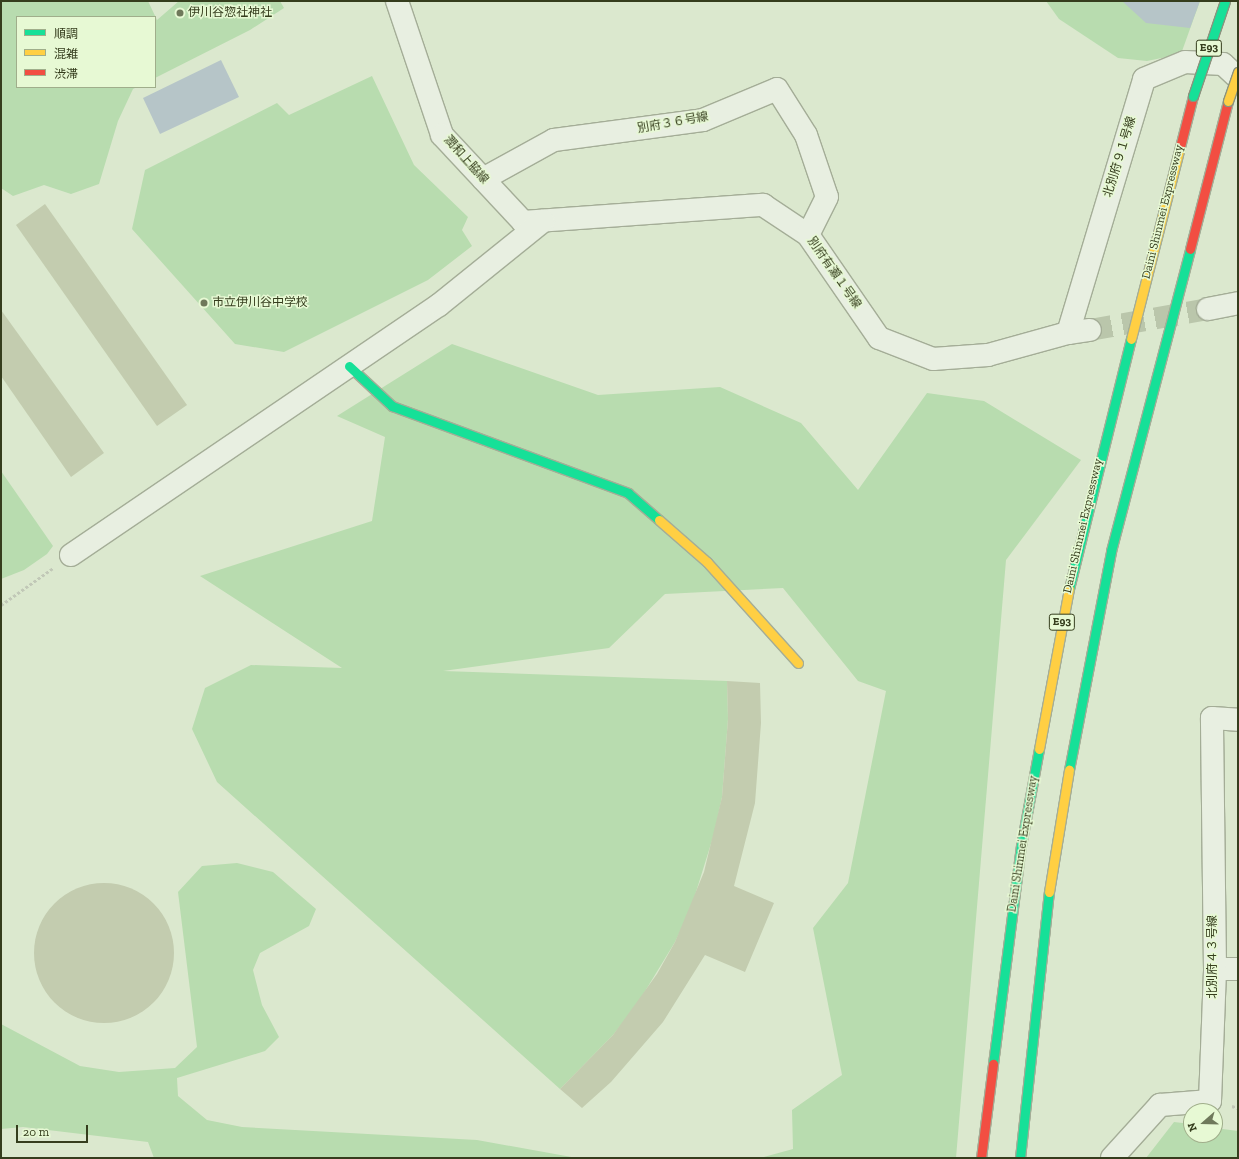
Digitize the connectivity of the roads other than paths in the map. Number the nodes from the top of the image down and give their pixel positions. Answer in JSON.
{"nodes":[{"id":1,"x":397,"y":1,"type":"edge"},
{"id":2,"x":1225,"y":1,"type":"edge"},
{"id":3,"x":1238,"y":72,"type":"edge"},
{"id":4,"x":1238,"y":78,"type":"edge"},
{"id":5,"x":483,"y":179,"type":"junction"},
{"id":6,"x":543,"y":221,"type":"junction"},
{"id":7,"x":808,"y":235,"type":"junction"},
{"id":8,"x":1238,"y":303,"type":"edge"},
{"id":9,"x":1208,"y":309,"type":"tunnel mouth"},
{"id":10,"x":1090,"y":330,"type":"tunnel mouth"},
{"id":11,"x":1068,"y":333,"type":"junction"},
{"id":12,"x":349,"y":366,"type":"junction"},
{"id":13,"x":71,"y":555,"type":"road end"},
{"id":14,"x":798,"y":663,"type":"dead end"},
{"id":15,"x":1238,"y":720,"type":"edge"},
{"id":16,"x":1215,"y":969,"type":"junction"},
{"id":17,"x":1238,"y":969,"type":"edge"},
{"id":18,"x":981,"y":1158,"type":"edge"},
{"id":19,"x":1020,"y":1158,"type":"edge"},
{"id":20,"x":1112,"y":1158,"type":"edge"}],
"edges":[{"from":1,"to":5,"type":"street","name":"潤和上脇線"},
{"from":2,"to":18,"type":"main road","name":"Daini Shinmei Expressway","number":"E93","bridge":true},
{"from":3,"to":19,"type":"main road","bridge":true},
{"from":4,"to":11,"type":"street","name":"北別府９１号線"},
{"from":5,"to":6,"type":"street","name":"潤和上脇線"},
{"from":5,"to":7,"type":"street","name":"別府３６号線"},
{"from":6,"to":7,"type":"street","name":"別府有瀬１号線"},
{"from":6,"to":12,"type":"street"},
{"from":7,"to":11,"type":"street","name":"別府有瀬１号線"},
{"from":8,"to":9,"type":"street"},
{"from":10,"to":11,"type":"street","name":"別府有瀬１号線"},
{"from":12,"to":13,"type":"street"},
{"from":12,"to":14,"type":"main road"},
{"from":15,"to":16,"type":"street","name":"北別府４３号線"},
{"from":16,"to":17,"type":"street"},
{"from":16,"to":20,"type":"street","name":"北別府４３号線"}]}
